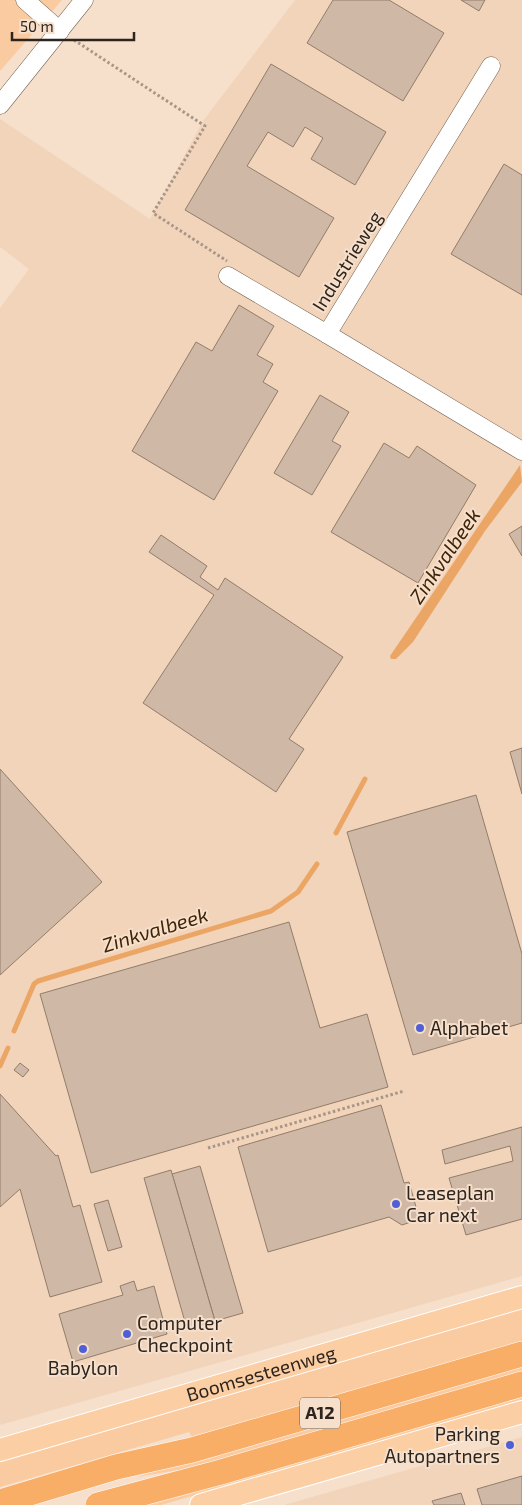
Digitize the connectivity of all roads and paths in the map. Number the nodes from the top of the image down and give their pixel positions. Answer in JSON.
{"nodes":[{"id":1,"x":25,"y":0,"type":"edge"},
{"id":2,"x":84,"y":0,"type":"edge"},
{"id":3,"x":60,"y":31,"type":"junction"},
{"id":4,"x":491,"y":66,"type":"dead end"},
{"id":5,"x":0,"y":106,"type":"edge"},
{"id":6,"x":228,"y":276,"type":"joint"},
{"id":7,"x":327,"y":334,"type":"junction"},
{"id":8,"x":522,"y":451,"type":"edge"},
{"id":9,"x":404,"y":1091,"type":"dead end"},
{"id":10,"x":208,"y":1148,"type":"dead end"},
{"id":11,"x":522,"y":1296,"type":"edge"},
{"id":12,"x":522,"y":1354,"type":"edge"},
{"id":13,"x":522,"y":1384,"type":"edge"},
{"id":14,"x":522,"y":1412,"type":"edge"},
{"id":15,"x":0,"y":1450,"type":"edge"},
{"id":16,"x":0,"y":1502,"type":"edge"},
{"id":17,"x":98,"y":1505,"type":"edge"},
{"id":18,"x":201,"y":1505,"type":"edge"}],
"edges":[{"from":1,"to":3,"type":"street"},
{"from":2,"to":3,"type":"street"},
{"from":3,"to":5,"type":"street"},
{"from":3,"to":6,"type":"path"},
{"from":4,"to":7,"type":"street","name":"Industrieweg"},
{"from":6,"to":7,"type":"street"},
{"from":7,"to":8,"type":"street","name":"Industrieweg"},
{"from":9,"to":10,"type":"path"},
{"from":11,"to":15,"type":"main road","name":"Boomsesteenweg"},
{"from":12,"to":16,"type":"highway","number":"A12"},
{"from":13,"to":17,"type":"highway","number":"A12"},
{"from":14,"to":18,"type":"main road"}]}
